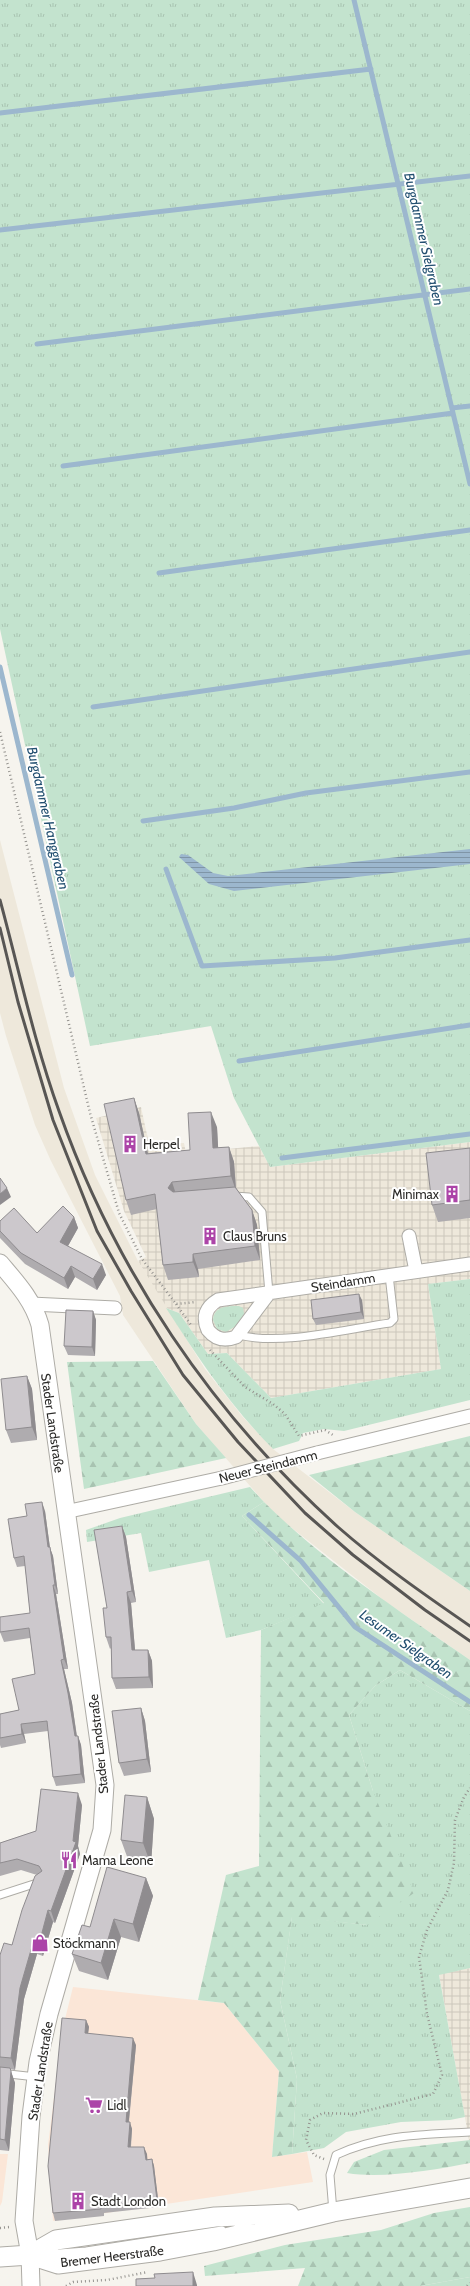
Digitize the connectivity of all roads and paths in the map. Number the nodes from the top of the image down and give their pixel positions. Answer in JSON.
{"nodes":[{"id":1,"x":0,"y":732,"type":"edge"},
{"id":2,"x":229,"y":1197,"type":"edge"},
{"id":3,"x":409,"y":1236,"type":"dead end"},
{"id":4,"x":0,"y":1263,"type":"edge"},
{"id":5,"x":470,"y":1264,"type":"edge"},
{"id":6,"x":416,"y":1271,"type":"junction"},
{"id":7,"x":389,"y":1275,"type":"junction"},
{"id":8,"x":269,"y":1293,"type":"junction"},
{"id":9,"x":31,"y":1304,"type":"junction"},
{"id":10,"x":176,"y":1304,"type":"junction"},
{"id":11,"x":210,"y":1306,"type":"junction"},
{"id":12,"x":114,"y":1308,"type":"dead end"},
{"id":13,"x":193,"y":1328,"type":"dead end"},
{"id":14,"x":239,"y":1334,"type":"junction"},
{"id":15,"x":206,"y":1345,"type":"dead end"},
{"id":16,"x":470,"y":1416,"type":"edge"},
{"id":17,"x":325,"y":1430,"type":"dead end"},
{"id":18,"x":65,"y":1512,"type":"junction"},
{"id":19,"x":470,"y":1788,"type":"edge"},
{"id":20,"x":41,"y":1882,"type":"edge"},
{"id":21,"x":0,"y":1895,"type":"edge"},
{"id":22,"x":0,"y":2073,"type":"edge"},
{"id":23,"x":36,"y":2077,"type":"junction"},
{"id":24,"x":470,"y":2132,"type":"edge"},
{"id":25,"x":334,"y":2163,"type":"junction"},
{"id":26,"x":470,"y":2188,"type":"edge"},
{"id":27,"x":333,"y":2212,"type":"junction"},
{"id":28,"x":30,"y":2255,"type":"junction"},
{"id":29,"x":0,"y":2257,"type":"edge"},
{"id":30,"x":73,"y":2282,"type":"dead end"},
{"id":31,"x":470,"y":2283,"type":"edge"},
{"id":32,"x":30,"y":2286,"type":"edge"},
{"id":33,"x":66,"y":2286,"type":"edge"},
{"id":34,"x":467,"y":2286,"type":"edge"}],
"edges":[{"from":1,"to":10,"type":"path"},
{"from":2,"to":8,"type":"lane"},
{"from":3,"to":6,"type":"street"},
{"from":4,"to":9,"type":"street","name":"Stader Landstraße"},
{"from":5,"to":6,"type":"street","name":"Steindamm"},
{"from":6,"to":7,"type":"street","name":"Steindamm"},
{"from":7,"to":8,"type":"street","name":"Steindamm"},
{"from":7,"to":14,"type":"lane"},
{"from":8,"to":11,"type":"street","name":"Steindamm"},
{"from":8,"to":14,"type":"street"},
{"from":9,"to":12,"type":"street"},
{"from":9,"to":18,"type":"street","name":"Stader Landstraße"},
{"from":10,"to":11,"type":"path"},
{"from":10,"to":13,"type":"path"},
{"from":11,"to":14,"type":"street"},
{"from":15,"to":17,"type":"path"},
{"from":16,"to":18,"type":"street","name":"Neuer Steindamm","bridge":true},
{"from":18,"to":23,"type":"street","name":"Stader Landstraße"},
{"from":19,"to":25,"type":"path"},
{"from":20,"to":21,"type":"lane"},
{"from":22,"to":23,"type":"lane"},
{"from":23,"to":28,"type":"street","name":"Stader Landstraße"},
{"from":24,"to":25,"type":"lane"},
{"from":25,"to":27,"type":"lane"},
{"from":26,"to":27,"type":"main road","name":"Bremer Heerstraße"},
{"from":27,"to":28,"type":"main road","name":"Bremer Heerstraße"},
{"from":27,"to":28,"type":"main road","name":"Bremer Heerstraße"},
{"from":28,"to":29,"type":"main road"},
{"from":28,"to":32,"type":"street","name":"Stader Landstraße"},
{"from":30,"to":33,"type":"path"},
{"from":31,"to":34,"type":"path"}]}
